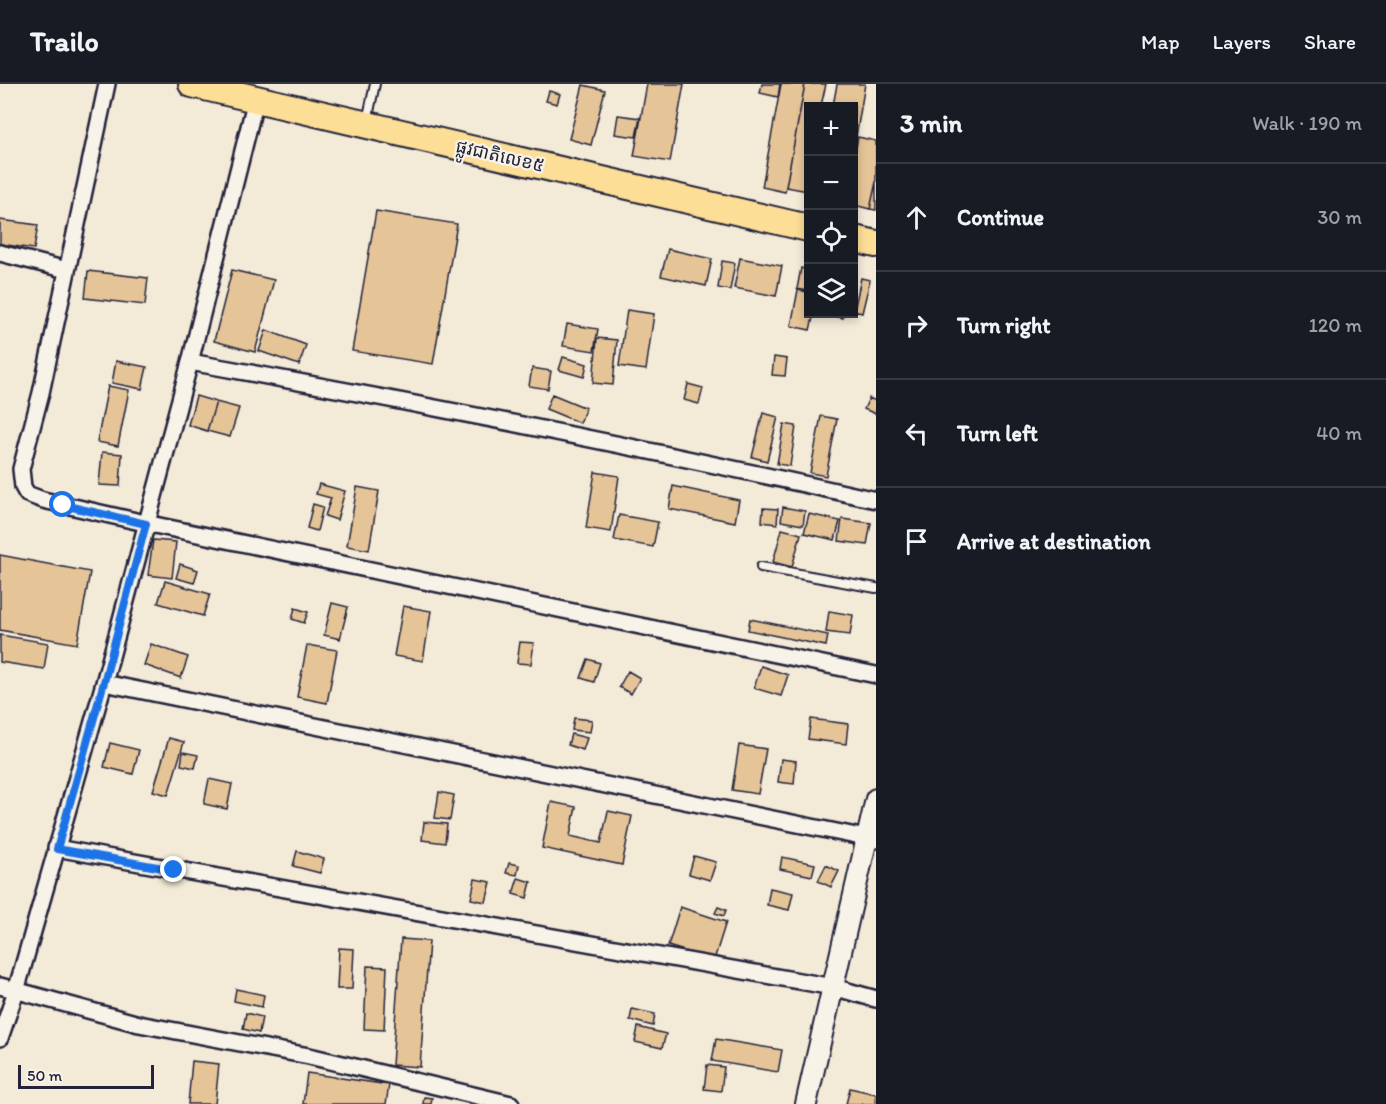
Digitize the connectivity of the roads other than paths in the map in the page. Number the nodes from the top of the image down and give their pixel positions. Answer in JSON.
{"nodes":[{"id":1,"x":107,"y":84,"type":"edge"},
{"id":2,"x":192,"y":84,"type":"edge"},
{"id":3,"x":375,"y":84,"type":"edge"},
{"id":4,"x":256,"y":99,"type":"junction"},
{"id":5,"x":366,"y":125,"type":"junction"},
{"id":6,"x":804,"y":227,"type":"edge"},
{"id":7,"x":858,"y":240,"type":"edge"},
{"id":8,"x":876,"y":244,"type":"edge"},
{"id":9,"x":0,"y":253,"type":"edge"},
{"id":10,"x":67,"y":270,"type":"junction"},
{"id":11,"x":190,"y":362,"type":"junction"},
{"id":12,"x":876,"y":500,"type":"edge"},
{"id":13,"x":146,"y":524,"type":"junction"},
{"id":14,"x":761,"y":567,"type":"dead end"},
{"id":15,"x":876,"y":588,"type":"edge"},
{"id":16,"x":876,"y":675,"type":"edge"},
{"id":17,"x":104,"y":682,"type":"junction"},
{"id":18,"x":876,"y":799,"type":"edge"},
{"id":19,"x":872,"y":839,"type":"edge"},
{"id":20,"x":57,"y":849,"type":"junction"},
{"id":21,"x":0,"y":986,"type":"edge"},
{"id":22,"x":833,"y":987,"type":"junction"},
{"id":23,"x":16,"y":991,"type":"junction"},
{"id":24,"x":876,"y":999,"type":"edge"},
{"id":25,"x":0,"y":1038,"type":"edge"},
{"id":26,"x":511,"y":1104,"type":"edge"},
{"id":27,"x":806,"y":1104,"type":"edge"}],
"edges":[{"from":1,"to":10,"type":"street"},
{"from":2,"to":4,"type":"highway","name":"ផ្លូវជាតិលេខ៥"},
{"from":3,"to":5,"type":"lane"},
{"from":4,"to":5,"type":"highway","name":"ផ្លូវជាតិលេខ៥"},
{"from":4,"to":11,"type":"street"},
{"from":5,"to":6,"type":"highway","name":"ផ្លូវជាតិលេខ៥"},
{"from":7,"to":8,"type":"highway"},
{"from":9,"to":10,"type":"street"},
{"from":10,"to":13,"type":"street"},
{"from":11,"to":12,"type":"street"},
{"from":11,"to":13,"type":"street"},
{"from":13,"to":16,"type":"street"},
{"from":13,"to":17,"type":"street"},
{"from":14,"to":15,"type":"lane"},
{"from":17,"to":19,"type":"street"},
{"from":17,"to":20,"type":"street"},
{"from":18,"to":19,"type":"street"},
{"from":19,"to":22,"type":"street"},
{"from":20,"to":22,"type":"street"},
{"from":20,"to":23,"type":"street"},
{"from":21,"to":23,"type":"street"},
{"from":22,"to":24,"type":"street"},
{"from":22,"to":27,"type":"street"},
{"from":23,"to":25,"type":"street"},
{"from":23,"to":26,"type":"street"}]}
